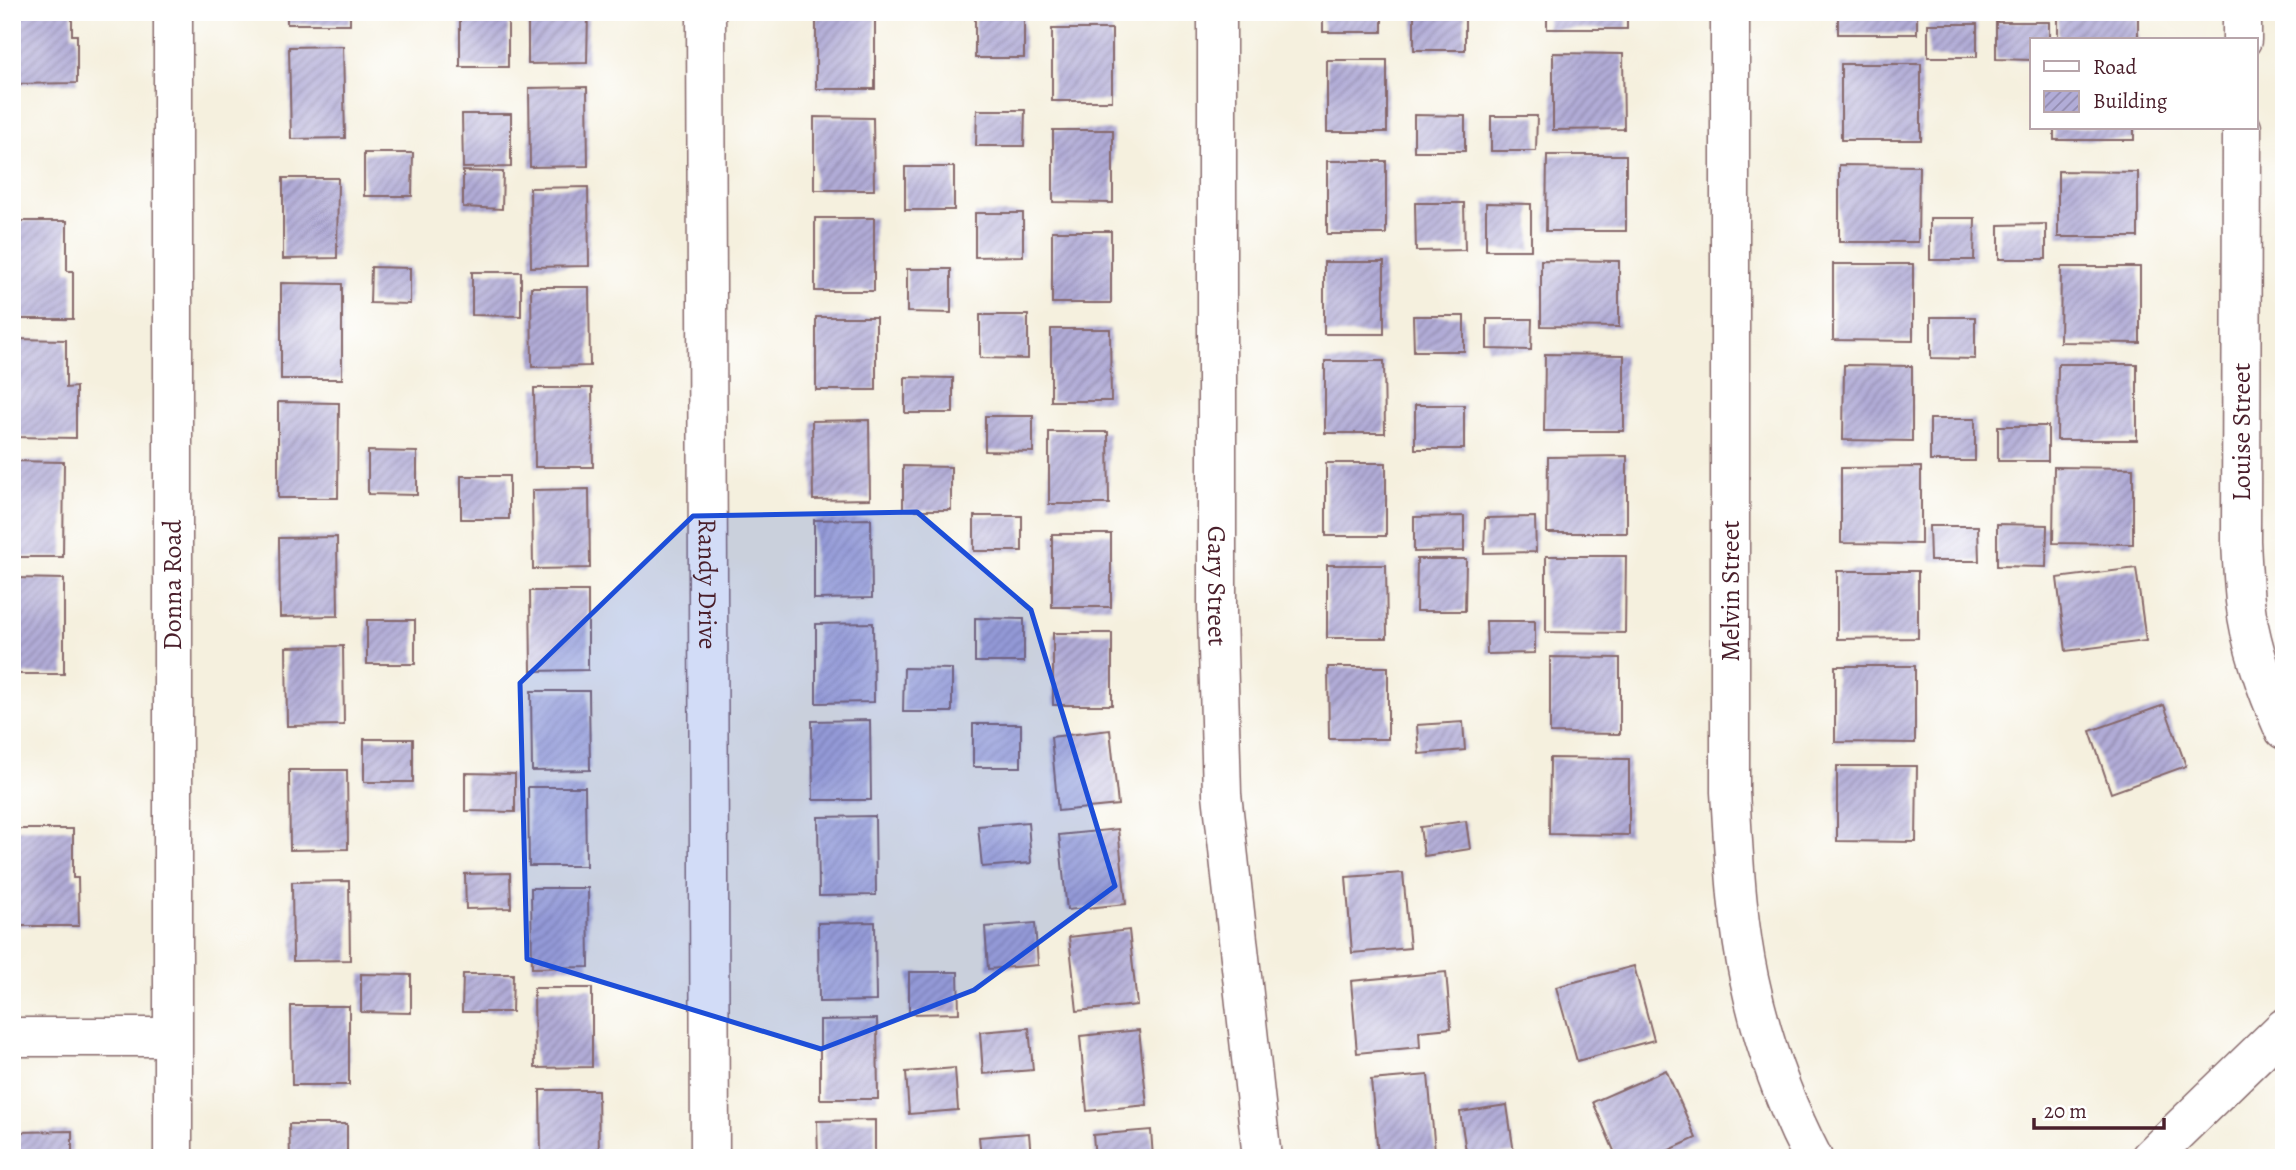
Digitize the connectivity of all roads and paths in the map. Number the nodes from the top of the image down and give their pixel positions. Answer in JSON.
{"nodes":[{"id":1,"x":173,"y":12,"type":"edge"},
{"id":2,"x":706,"y":12,"type":"edge"},
{"id":3,"x":1217,"y":12,"type":"edge"},
{"id":4,"x":1730,"y":12,"type":"edge"},
{"id":5,"x":2242,"y":12,"type":"edge"},
{"id":6,"x":2242,"y":38,"type":"edge"},
{"id":7,"x":2242,"y":130,"type":"edge"},
{"id":8,"x":2284,"y":730,"type":"edge"},
{"id":9,"x":2284,"y":1028,"type":"edge"},
{"id":10,"x":12,"y":1037,"type":"edge"},
{"id":11,"x":172,"y":1037,"type":"junction"},
{"id":12,"x":173,"y":1158,"type":"edge"},
{"id":13,"x":710,"y":1158,"type":"edge"},
{"id":14,"x":1262,"y":1158,"type":"edge"},
{"id":15,"x":1814,"y":1158,"type":"edge"},
{"id":16,"x":2150,"y":1158,"type":"edge"}],
"edges":[{"from":1,"to":11,"type":"street","name":"Donna Road"},
{"from":2,"to":13,"type":"street","name":"Randy Drive"},
{"from":3,"to":14,"type":"street","name":"Gary Street"},
{"from":4,"to":15,"type":"street","name":"Melvin Street"},
{"from":5,"to":6,"type":"street"},
{"from":7,"to":8,"type":"street","name":"Louise Street"},
{"from":9,"to":16,"type":"street"},
{"from":10,"to":11,"type":"street"},
{"from":11,"to":12,"type":"street","name":"Donna Road"}]}
